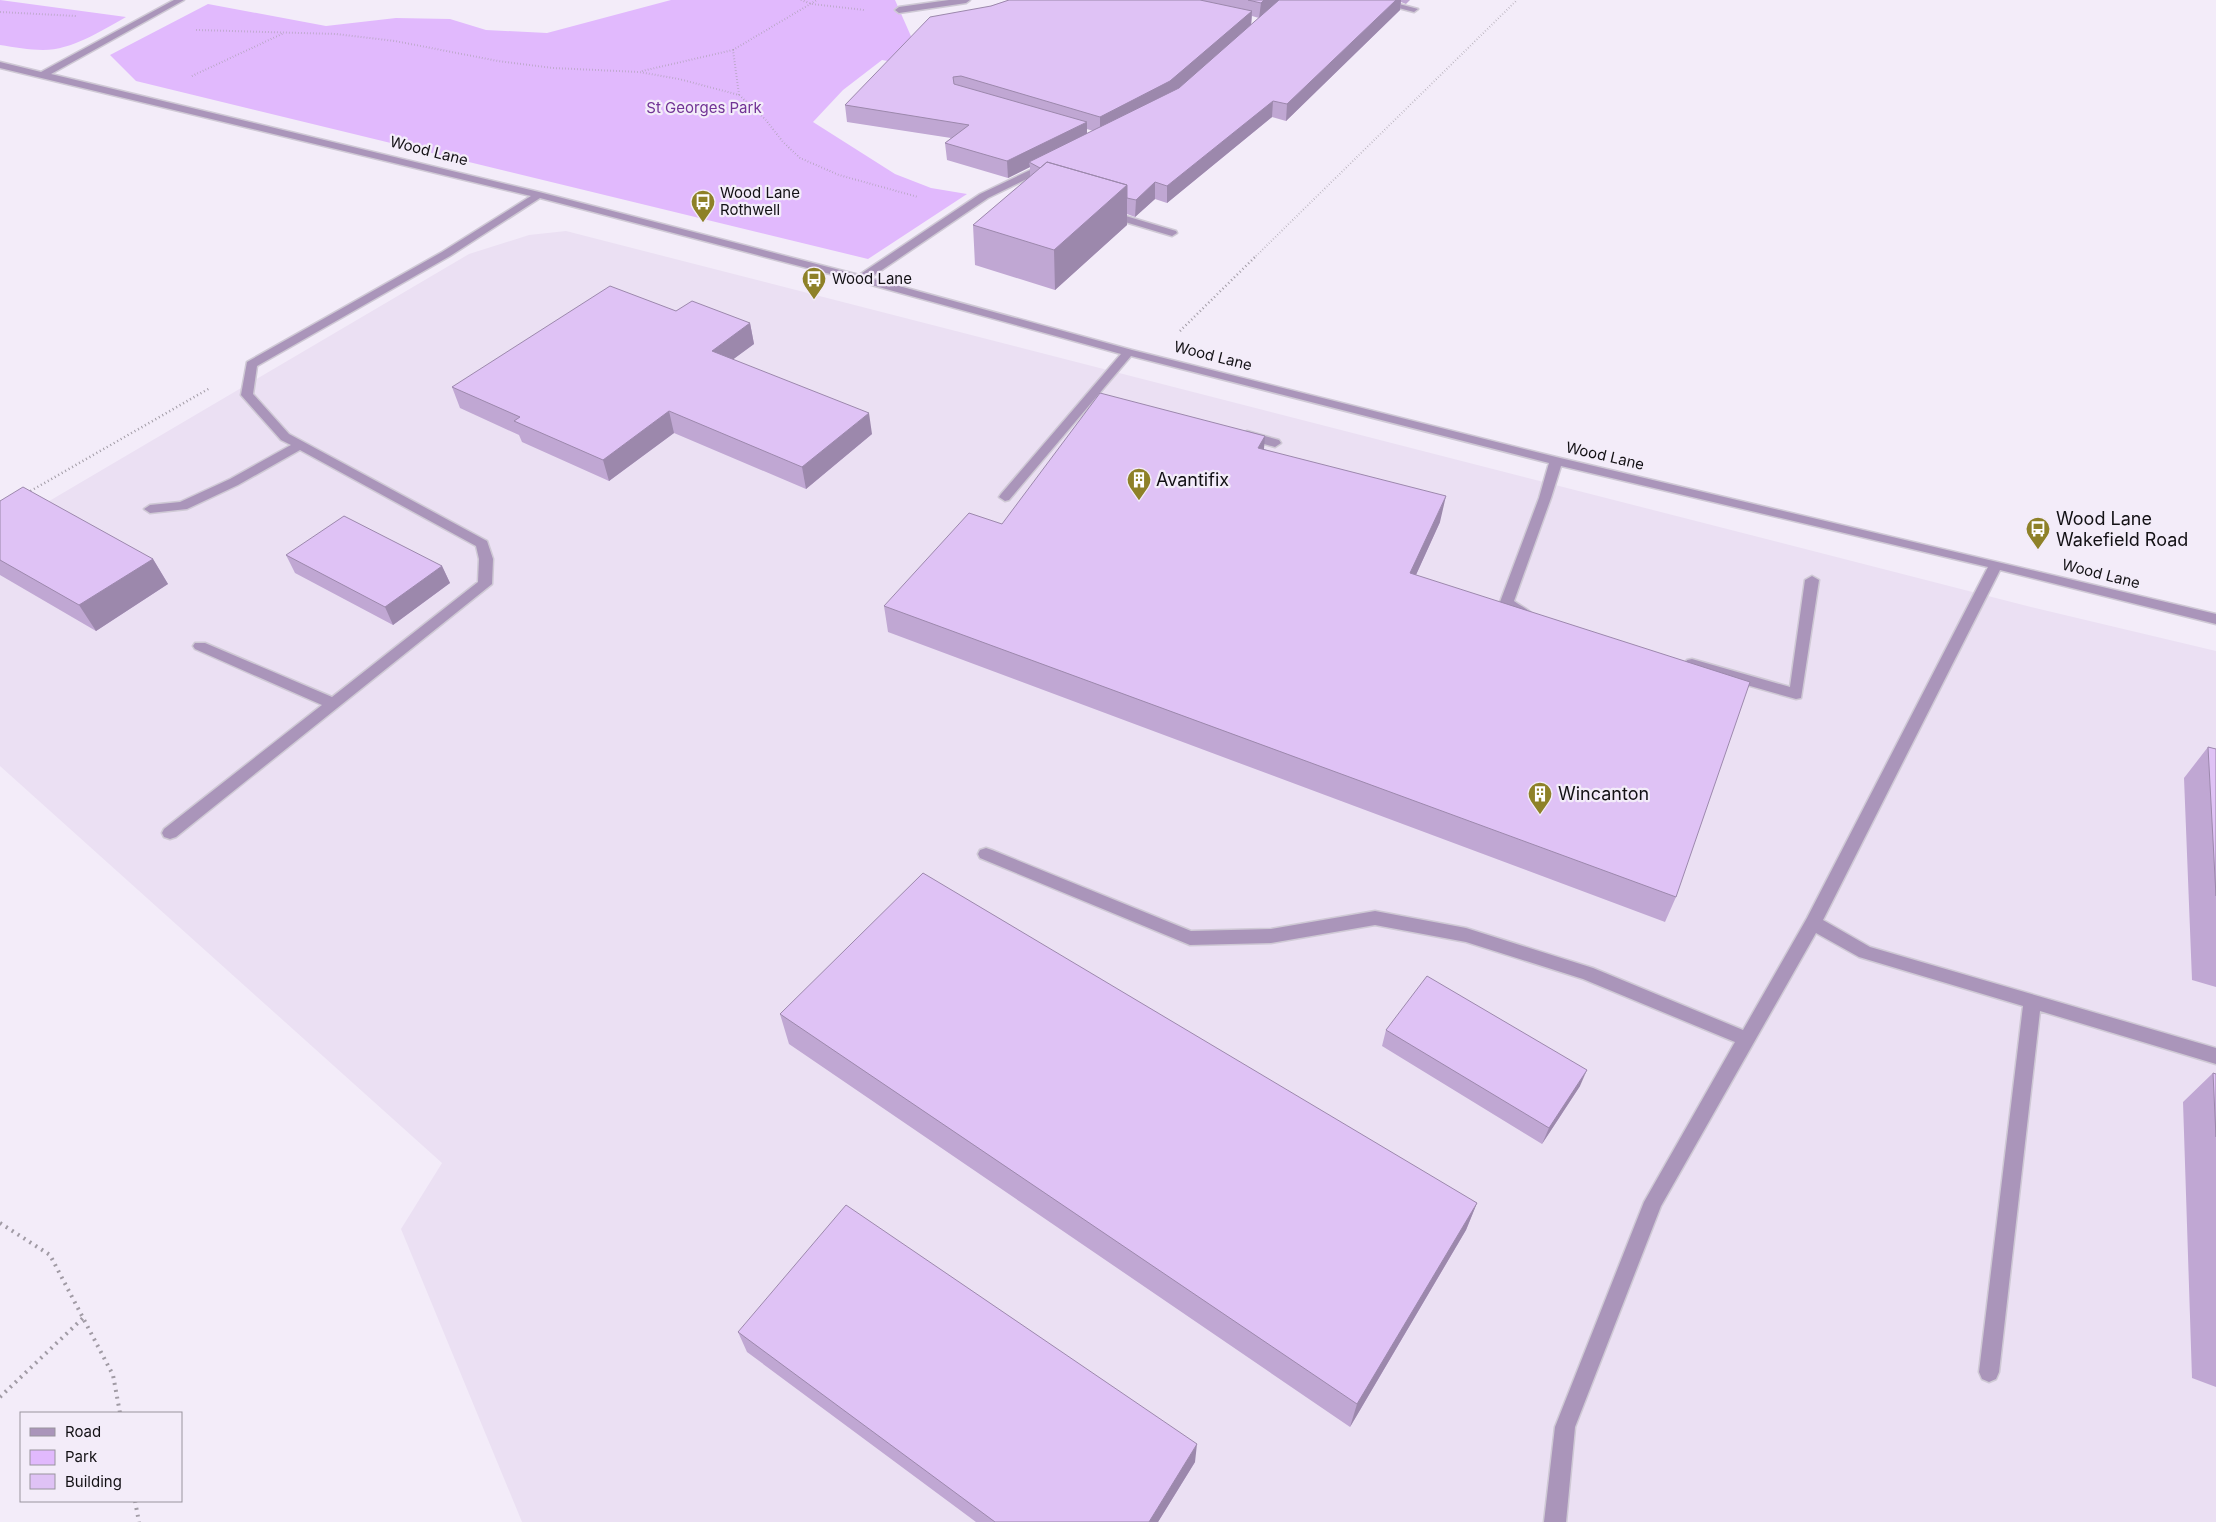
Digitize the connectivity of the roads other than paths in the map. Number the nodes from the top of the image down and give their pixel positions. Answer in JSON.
{"nodes":[{"id":1,"x":180,"y":0,"type":"edge"},
{"id":2,"x":966,"y":0,"type":"edge"},
{"id":3,"x":1372,"y":0,"type":"edge"},
{"id":4,"x":1414,"y":9,"type":"dead end"},
{"id":5,"x":899,"y":10,"type":"road end"},
{"id":6,"x":0,"y":65,"type":"edge"},
{"id":7,"x":43,"y":75,"type":"junction"},
{"id":8,"x":1060,"y":159,"type":"edge"},
{"id":9,"x":539,"y":195,"type":"junction"},
{"id":10,"x":1098,"y":211,"type":"edge"},
{"id":11,"x":1172,"y":233,"type":"dead end"},
{"id":12,"x":861,"y":278,"type":"junction"},
{"id":13,"x":1128,"y":352,"type":"junction"},
{"id":14,"x":1237,"y":432,"type":"edge"},
{"id":15,"x":1275,"y":443,"type":"dead end"},
{"id":16,"x":300,"y":445,"type":"junction"},
{"id":17,"x":1556,"y":461,"type":"junction"},
{"id":18,"x":1005,"y":497,"type":"dead end"},
{"id":19,"x":150,"y":509,"type":"dead end"},
{"id":20,"x":1996,"y":565,"type":"junction"},
{"id":21,"x":1812,"y":580,"type":"dead end"},
{"id":22,"x":2216,"y":619,"type":"edge"},
{"id":23,"x":1544,"y":621,"type":"edge"},
{"id":24,"x":200,"y":646,"type":"dead end"},
{"id":25,"x":1675,"y":659,"type":"edge"},
{"id":26,"x":333,"y":704,"type":"junction"},
{"id":27,"x":170,"y":833,"type":"dead end"},
{"id":28,"x":986,"y":854,"type":"dead end"},
{"id":29,"x":1813,"y":923,"type":"junction"},
{"id":30,"x":2032,"y":1003,"type":"junction"},
{"id":31,"x":1746,"y":1039,"type":"junction"},
{"id":32,"x":2216,"y":1056,"type":"edge"},
{"id":33,"x":1989,"y":1372,"type":"dead end"},
{"id":34,"x":1555,"y":1522,"type":"edge"}],
"edges":[{"from":1,"to":7,"type":"street"},
{"from":2,"to":5,"type":"street"},
{"from":3,"to":4,"type":"street"},
{"from":6,"to":7,"type":"street","name":"Wood Lane"},
{"from":7,"to":9,"type":"street","name":"Wood Lane"},
{"from":8,"to":12,"type":"street"},
{"from":9,"to":12,"type":"street","name":"Wood Lane"},
{"from":9,"to":16,"type":"street"},
{"from":10,"to":11,"type":"street"},
{"from":12,"to":13,"type":"street","name":"Wood Lane"},
{"from":13,"to":17,"type":"street","name":"Wood Lane"},
{"from":13,"to":18,"type":"street"},
{"from":14,"to":15,"type":"street"},
{"from":16,"to":19,"type":"street"},
{"from":16,"to":26,"type":"street"},
{"from":17,"to":20,"type":"street","name":"Wood Lane"},
{"from":17,"to":23,"type":"street"},
{"from":20,"to":22,"type":"street","name":"Wood Lane"},
{"from":20,"to":29,"type":"street"},
{"from":21,"to":25,"type":"street"},
{"from":24,"to":26,"type":"street"},
{"from":26,"to":27,"type":"street"},
{"from":28,"to":31,"type":"street"},
{"from":29,"to":30,"type":"street"},
{"from":29,"to":31,"type":"street"},
{"from":30,"to":32,"type":"street"},
{"from":30,"to":33,"type":"street"},
{"from":31,"to":34,"type":"street"}]}
